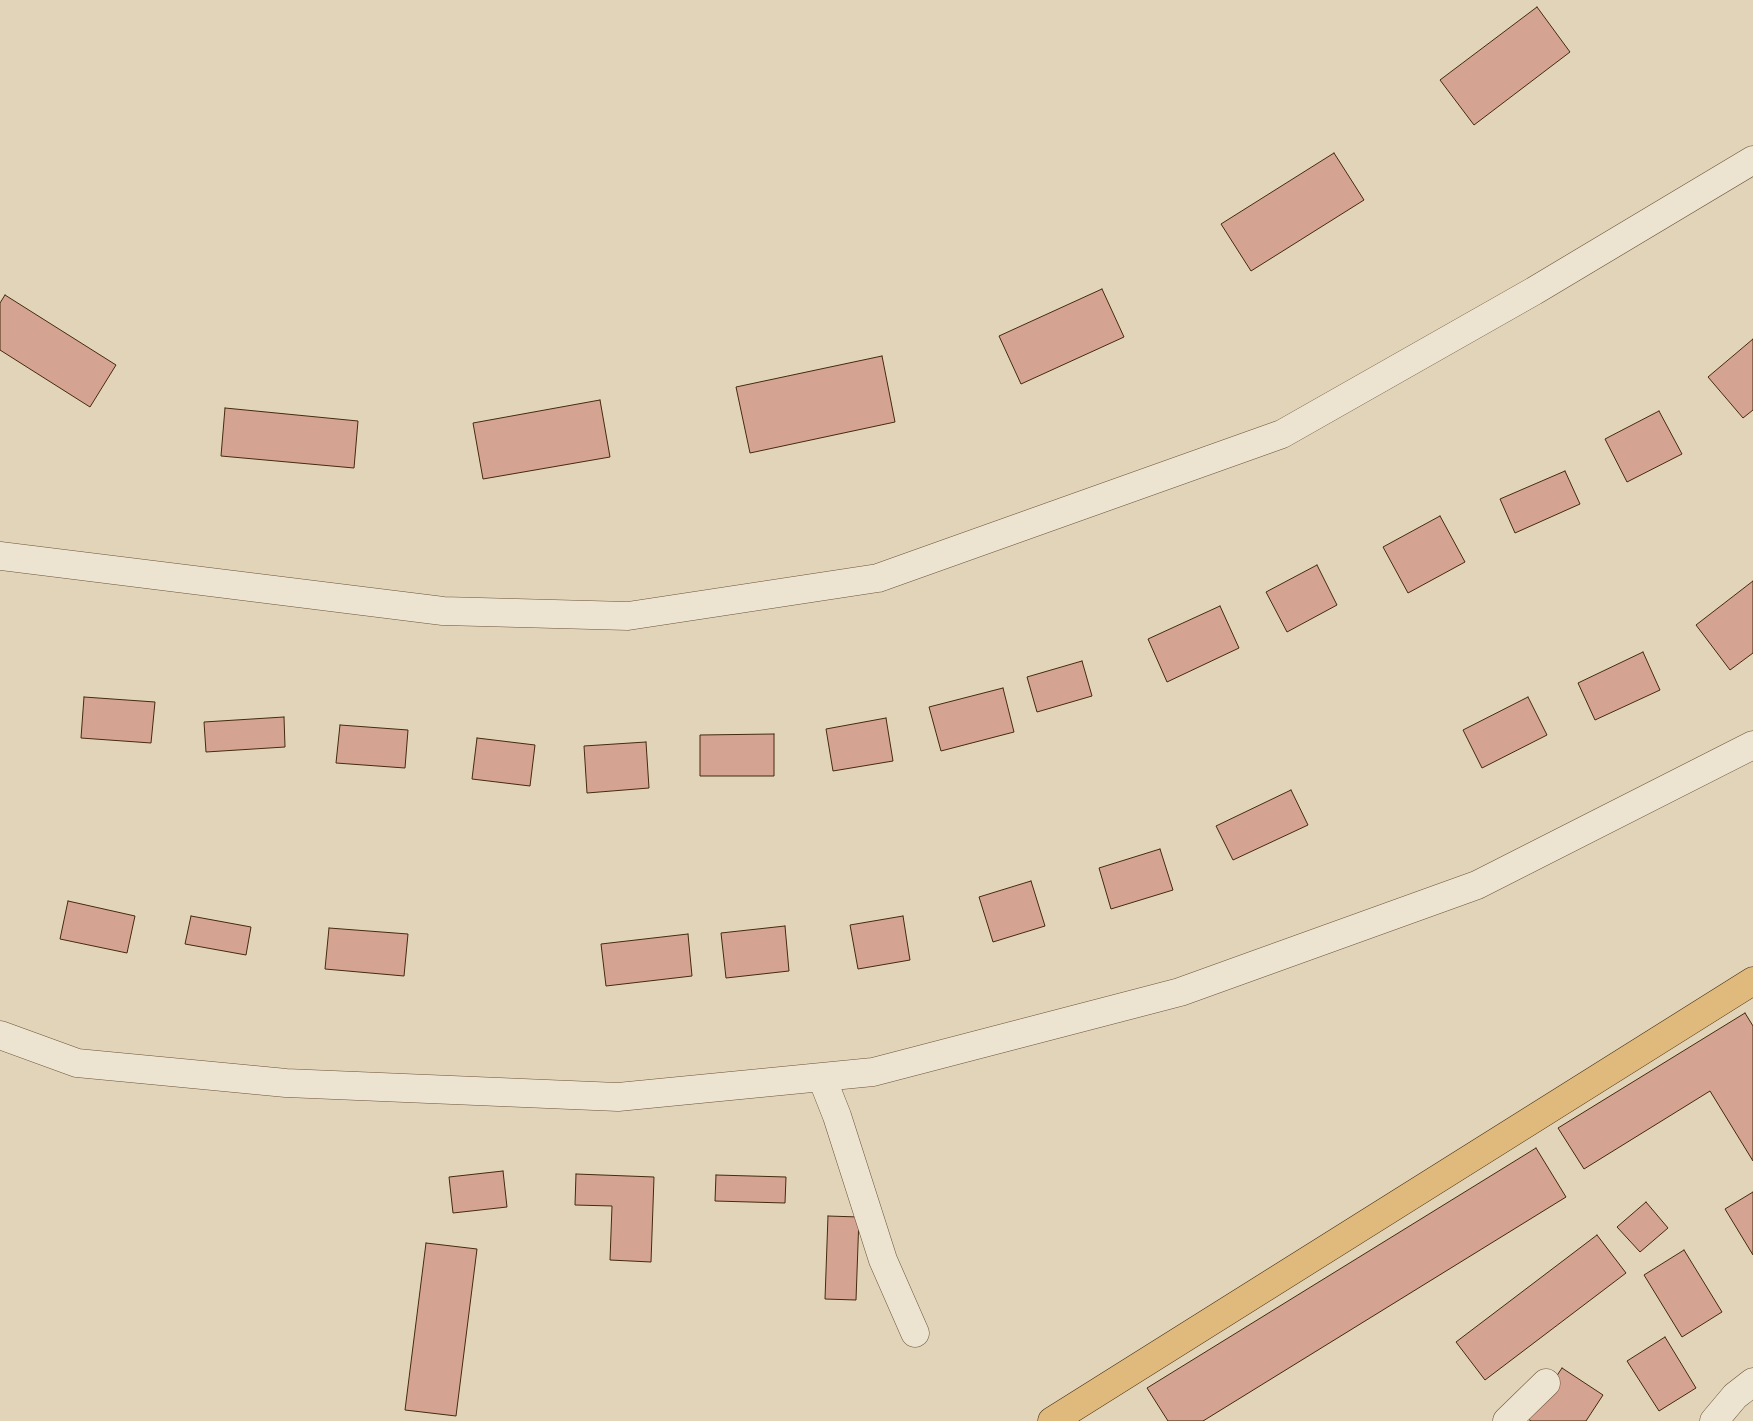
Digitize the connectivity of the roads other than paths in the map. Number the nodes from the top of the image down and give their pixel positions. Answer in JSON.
{"nodes":[{"id":1,"x":1753,"y":160,"type":"edge"},
{"id":2,"x":0,"y":556,"type":"edge"},
{"id":3,"x":1753,"y":746,"type":"edge"},
{"id":4,"x":1753,"y":981,"type":"edge"},
{"id":5,"x":0,"y":1035,"type":"edge"},
{"id":6,"x":822,"y":1078,"type":"junction"},
{"id":7,"x":915,"y":1333,"type":"dead end"},
{"id":8,"x":1753,"y":1382,"type":"edge"},
{"id":9,"x":1546,"y":1383,"type":"dead end"},
{"id":10,"x":1060,"y":1419,"type":"edge"},
{"id":11,"x":1507,"y":1421,"type":"edge"},
{"id":12,"x":1714,"y":1421,"type":"edge"}],
"edges":[{"from":1,"to":2,"type":"street"},
{"from":3,"to":6,"type":"street"},
{"from":4,"to":10,"type":"main road"},
{"from":5,"to":6,"type":"street"},
{"from":6,"to":7,"type":"street"},
{"from":8,"to":12,"type":"street"},
{"from":9,"to":11,"type":"street"}]}
